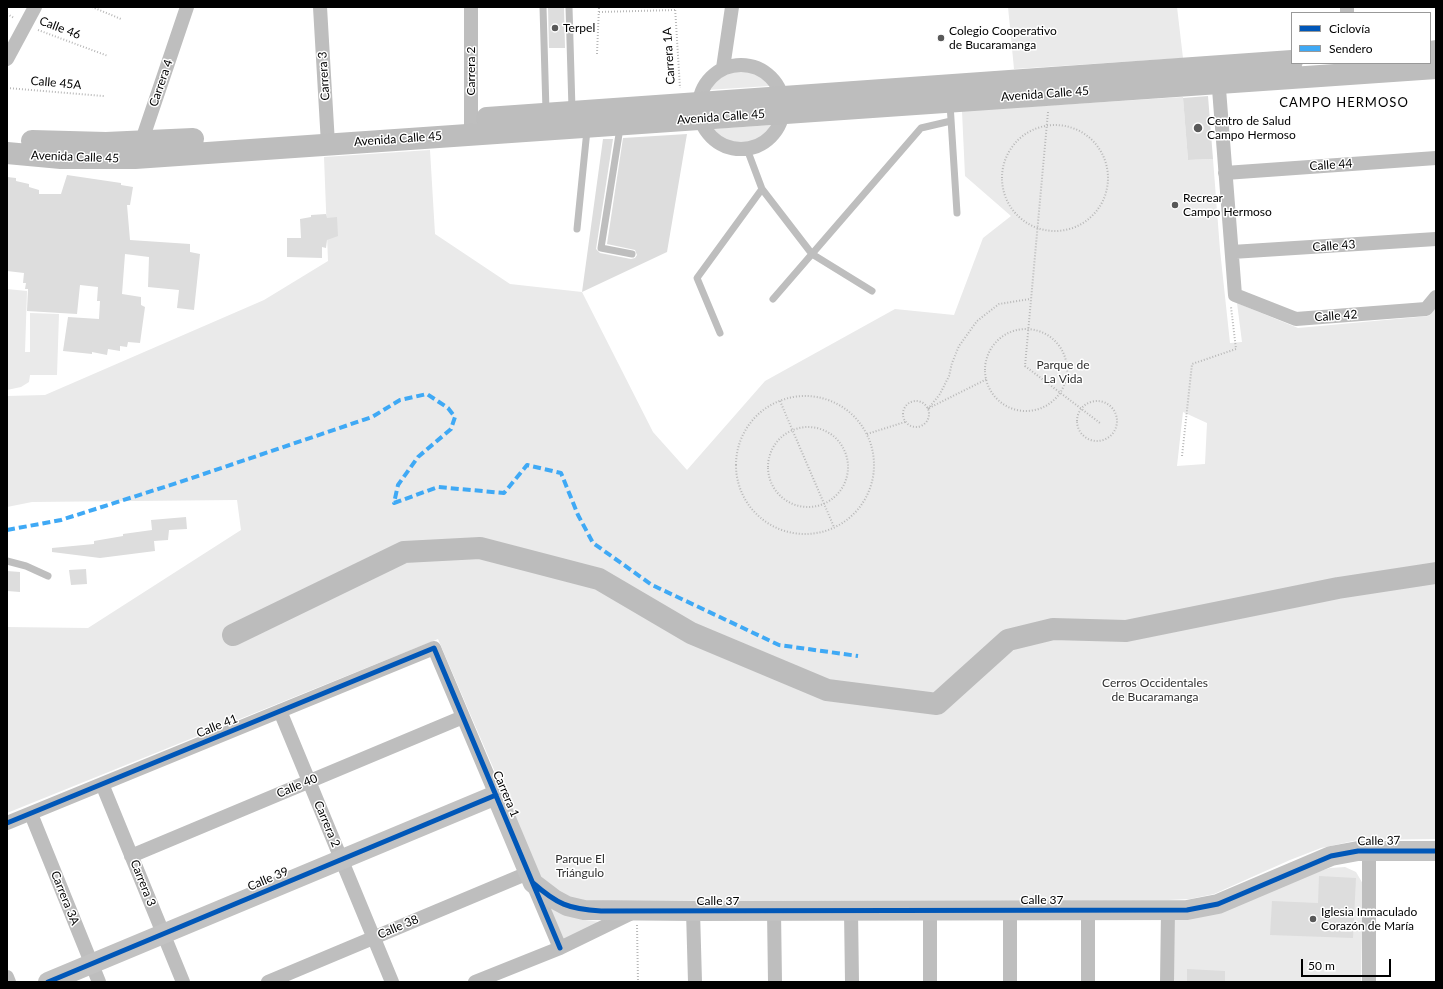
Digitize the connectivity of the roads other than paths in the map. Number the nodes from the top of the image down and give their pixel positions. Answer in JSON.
{"nodes":[{"id":1,"x":36,"y":7,"type":"edge"},
{"id":2,"x":187,"y":7,"type":"edge"},
{"id":3,"x":320,"y":7,"type":"edge"},
{"id":4,"x":471,"y":7,"type":"edge"},
{"id":5,"x":543,"y":7,"type":"edge"},
{"id":6,"x":569,"y":7,"type":"edge"},
{"id":7,"x":732,"y":7,"type":"edge"},
{"id":8,"x":7,"y":59,"type":"edge"},
{"id":9,"x":1291,"y":61,"type":"edge"},
{"id":10,"x":723,"y":68,"type":"junction"},
{"id":11,"x":1436,"y":68,"type":"edge"},
{"id":12,"x":1218,"y":74,"type":"junction"},
{"id":13,"x":783,"y":105,"type":"junction"},
{"id":14,"x":693,"y":108,"type":"junction"},
{"id":15,"x":572,"y":111,"type":"junction"},
{"id":16,"x":951,"y":111,"type":"junction"},
{"id":17,"x":546,"y":113,"type":"junction"},
{"id":18,"x":620,"y":124,"type":"junction"},
{"id":19,"x":471,"y":126,"type":"junction"},
{"id":20,"x":588,"y":126,"type":"junction"},
{"id":21,"x":328,"y":137,"type":"junction"},
{"id":22,"x":7,"y":138,"type":"edge"},
{"id":23,"x":138,"y":150,"type":"junction"},
{"id":24,"x":747,"y":150,"type":"junction"},
{"id":25,"x":7,"y":153,"type":"edge"},
{"id":26,"x":1436,"y":158,"type":"edge"},
{"id":27,"x":1225,"y":172,"type":"junction"},
{"id":28,"x":762,"y":189,"type":"junction"},
{"id":29,"x":957,"y":213,"type":"dead end"},
{"id":30,"x":577,"y":229,"type":"dead end"},
{"id":31,"x":1436,"y":239,"type":"edge"},
{"id":32,"x":1232,"y":252,"type":"junction"},
{"id":33,"x":632,"y":254,"type":"dead end"},
{"id":34,"x":812,"y":254,"type":"junction"},
{"id":35,"x":872,"y":292,"type":"dead end"},
{"id":36,"x":1436,"y":297,"type":"edge"},
{"id":37,"x":773,"y":299,"type":"dead end"},
{"id":38,"x":720,"y":333,"type":"dead end"},
{"id":39,"x":7,"y":561,"type":"edge"},
{"id":40,"x":48,"y":576,"type":"dead end"},
{"id":41,"x":434,"y":648,"type":"joint"},
{"id":42,"x":280,"y":711,"type":"junction"},
{"id":43,"x":463,"y":717,"type":"junction"},
{"id":44,"x":309,"y":781,"type":"junction"},
{"id":45,"x":102,"y":784,"type":"junction"},
{"id":46,"x":496,"y":795,"type":"junction"},
{"id":47,"x":31,"y":814,"type":"junction"},
{"id":48,"x":7,"y":823,"type":"edge"},
{"id":49,"x":1369,"y":851,"type":"junction"},
{"id":50,"x":1436,"y":851,"type":"edge"},
{"id":51,"x":131,"y":856,"type":"junction"},
{"id":52,"x":342,"y":859,"type":"junction"},
{"id":53,"x":530,"y":878,"type":"junction"},
{"id":54,"x":1010,"y":910,"type":"junction"},
{"id":55,"x":1088,"y":910,"type":"junction"},
{"id":56,"x":1168,"y":910,"type":"junction"},
{"id":57,"x":636,"y":911,"type":"junction"},
{"id":58,"x":693,"y":911,"type":"junction"},
{"id":59,"x":774,"y":911,"type":"junction"},
{"id":60,"x":851,"y":911,"type":"junction"},
{"id":61,"x":930,"y":911,"type":"junction"},
{"id":62,"x":163,"y":934,"type":"junction"},
{"id":63,"x":374,"y":938,"type":"junction"},
{"id":64,"x":560,"y":948,"type":"junction"},
{"id":65,"x":91,"y":964,"type":"junction"},
{"id":66,"x":7,"y":977,"type":"edge"},
{"id":67,"x":9,"y":982,"type":"edge"},
{"id":68,"x":48,"y":982,"type":"edge"},
{"id":69,"x":99,"y":982,"type":"edge"},
{"id":70,"x":183,"y":982,"type":"edge"},
{"id":71,"x":268,"y":982,"type":"edge"},
{"id":72,"x":392,"y":982,"type":"edge"},
{"id":73,"x":475,"y":982,"type":"edge"},
{"id":74,"x":695,"y":982,"type":"edge"},
{"id":75,"x":775,"y":982,"type":"edge"},
{"id":76,"x":852,"y":982,"type":"edge"},
{"id":77,"x":930,"y":982,"type":"edge"},
{"id":78,"x":1010,"y":982,"type":"edge"},
{"id":79,"x":1088,"y":982,"type":"edge"},
{"id":80,"x":1167,"y":982,"type":"edge"},
{"id":81,"x":1369,"y":982,"type":"edge"}],
"edges":[{"from":1,"to":8,"type":"street"},
{"from":2,"to":23,"type":"street","name":"Carrera 4"},
{"from":3,"to":21,"type":"street","name":"Carrera 3"},
{"from":4,"to":19,"type":"street","name":"Carrera 2"},
{"from":5,"to":17,"type":"lane"},
{"from":6,"to":15,"type":"lane"},
{"from":7,"to":10,"type":"street"},
{"from":9,"to":12,"type":"main road","name":"Avenida Calle 45"},
{"from":10,"to":13,"type":"street"},
{"from":10,"to":14,"type":"street"},
{"from":11,"to":12,"type":"main road","name":"Avenida Calle 45"},
{"from":12,"to":13,"type":"main road","name":"Avenida Calle 45"},
{"from":12,"to":16,"type":"main road","name":"Avenida Calle 45"},
{"from":12,"to":27,"type":"street"},
{"from":13,"to":14,"type":"main road","name":"Avenida Calle 45"},
{"from":13,"to":16,"type":"main road","name":"Avenida Calle 45"},
{"from":13,"to":24,"type":"street"},
{"from":14,"to":15,"type":"main road","name":"Avenida Calle 45"},
{"from":14,"to":18,"type":"main road","name":"Avenida Calle 45"},
{"from":14,"to":24,"type":"street"},
{"from":15,"to":17,"type":"main road","name":"Avenida Calle 45"},
{"from":16,"to":29,"type":"lane"},
{"from":16,"to":34,"type":"lane"},
{"from":17,"to":19,"type":"main road","name":"Avenida Calle 45"},
{"from":18,"to":20,"type":"main road","name":"Avenida Calle 45"},
{"from":18,"to":33,"type":"lane"},
{"from":19,"to":20,"type":"main road","name":"Avenida Calle 45"},
{"from":19,"to":21,"type":"main road","name":"Avenida Calle 45"},
{"from":20,"to":30,"type":"lane"},
{"from":21,"to":23,"type":"main road","name":"Avenida Calle 45"},
{"from":22,"to":23,"type":"main road","name":"Avenida Calle 45"},
{"from":23,"to":25,"type":"main road","name":"Avenida Calle 45"},
{"from":24,"to":28,"type":"lane"},
{"from":26,"to":27,"type":"street","name":"Calle 44"},
{"from":27,"to":32,"type":"street"},
{"from":28,"to":34,"type":"lane"},
{"from":28,"to":38,"type":"lane"},
{"from":31,"to":32,"type":"street","name":"Calle 43"},
{"from":32,"to":36,"type":"street","name":"Calle 42"},
{"from":34,"to":35,"type":"lane"},
{"from":34,"to":37,"type":"lane"},
{"from":39,"to":40,"type":"lane"},
{"from":41,"to":42,"type":"street","name":"Calle 41"},
{"from":41,"to":43,"type":"street","name":"Carrera 1"},
{"from":42,"to":44,"type":"street","name":"Carrera 2"},
{"from":42,"to":45,"type":"street","name":"Calle 41"},
{"from":43,"to":44,"type":"street","name":"Calle 40"},
{"from":43,"to":46,"type":"street","name":"Carrera 1"},
{"from":44,"to":51,"type":"street","name":"Calle 40"},
{"from":44,"to":52,"type":"street","name":"Carrera 2"},
{"from":45,"to":47,"type":"street","name":"Calle 41"},
{"from":45,"to":51,"type":"street","name":"Carrera 3"},
{"from":46,"to":52,"type":"street","name":"Calle 39"},
{"from":46,"to":53,"type":"street","name":"Carrera 1"},
{"from":47,"to":48,"type":"street","name":"Calle 41"},
{"from":47,"to":65,"type":"street","name":"Carrera 3A"},
{"from":49,"to":50,"type":"street","name":"Calle 37"},
{"from":49,"to":56,"type":"street","name":"Calle 37"},
{"from":49,"to":81,"type":"street"},
{"from":51,"to":62,"type":"street","name":"Carrera 3"},
{"from":52,"to":62,"type":"street","name":"Calle 39"},
{"from":52,"to":63,"type":"street","name":"Carrera 2"},
{"from":53,"to":57,"type":"street","name":"Calle 37"},
{"from":53,"to":63,"type":"street","name":"Calle 38"},
{"from":53,"to":64,"type":"street","name":"Carrera 1"},
{"from":54,"to":55,"type":"street","name":"Calle 37"},
{"from":54,"to":61,"type":"street","name":"Calle 37"},
{"from":54,"to":78,"type":"street"},
{"from":55,"to":56,"type":"street","name":"Calle 37"},
{"from":55,"to":79,"type":"street"},
{"from":56,"to":80,"type":"street"},
{"from":57,"to":58,"type":"street","name":"Calle 37"},
{"from":57,"to":64,"type":"street","name":"Calle 37"},
{"from":58,"to":59,"type":"street","name":"Calle 37"},
{"from":58,"to":74,"type":"street"},
{"from":59,"to":60,"type":"street","name":"Calle 37"},
{"from":59,"to":75,"type":"street"},
{"from":60,"to":61,"type":"street","name":"Calle 37"},
{"from":60,"to":76,"type":"street"},
{"from":61,"to":77,"type":"street"},
{"from":62,"to":65,"type":"street","name":"Calle 39"},
{"from":62,"to":70,"type":"street","name":"Carrera 3"},
{"from":63,"to":71,"type":"street","name":"Calle 38"},
{"from":63,"to":72,"type":"street","name":"Carrera 2"},
{"from":64,"to":73,"type":"street","name":"Calle 37"},
{"from":65,"to":68,"type":"street","name":"Calle 39"},
{"from":65,"to":69,"type":"street","name":"Carrera 3A"},
{"from":66,"to":67,"type":"street"}]}
